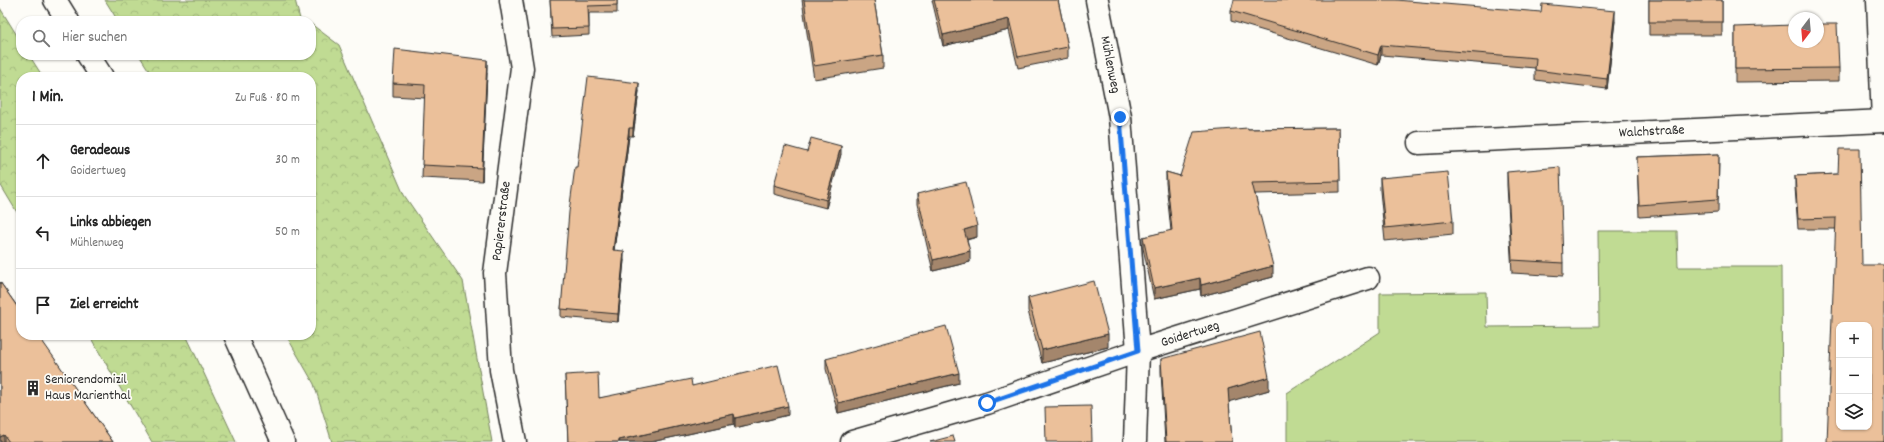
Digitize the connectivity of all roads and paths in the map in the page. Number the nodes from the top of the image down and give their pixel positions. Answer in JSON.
{"nodes":[{"id":1,"x":55,"y":0,"type":"edge"},
{"id":2,"x":511,"y":0,"type":"edge"},
{"id":3,"x":1097,"y":0,"type":"edge"},
{"id":4,"x":1878,"y":0,"type":"edge"},
{"id":5,"x":65,"y":16,"type":"edge"},
{"id":6,"x":91,"y":60,"type":"edge"},
{"id":7,"x":99,"y":72,"type":"edge"},
{"id":8,"x":1883,"y":121,"type":"edge"},
{"id":9,"x":1419,"y":143,"type":"dead end"},
{"id":10,"x":1368,"y":278,"type":"dead end"},
{"id":11,"x":237,"y":340,"type":"edge"},
{"id":12,"x":1138,"y":351,"type":"junction"},
{"id":13,"x":283,"y":442,"type":"edge"},
{"id":14,"x":514,"y":442,"type":"edge"},
{"id":15,"x":852,"y":442,"type":"edge"},
{"id":16,"x":1135,"y":442,"type":"edge"}],
"edges":[{"from":1,"to":5,"type":"street"},
{"from":2,"to":14,"type":"street","name":"Papiererstraße"},
{"from":3,"to":12,"type":"street","name":"Mühlenweg"},
{"from":4,"to":8,"type":"street"},
{"from":6,"to":7,"type":"street"},
{"from":8,"to":9,"type":"street","name":"Walchstraße"},
{"from":10,"to":12,"type":"street","name":"Goidertweg"},
{"from":11,"to":13,"type":"street"},
{"from":12,"to":15,"type":"street","name":"Goidertweg"},
{"from":12,"to":16,"type":"street","name":"Mühlenweg"}]}
